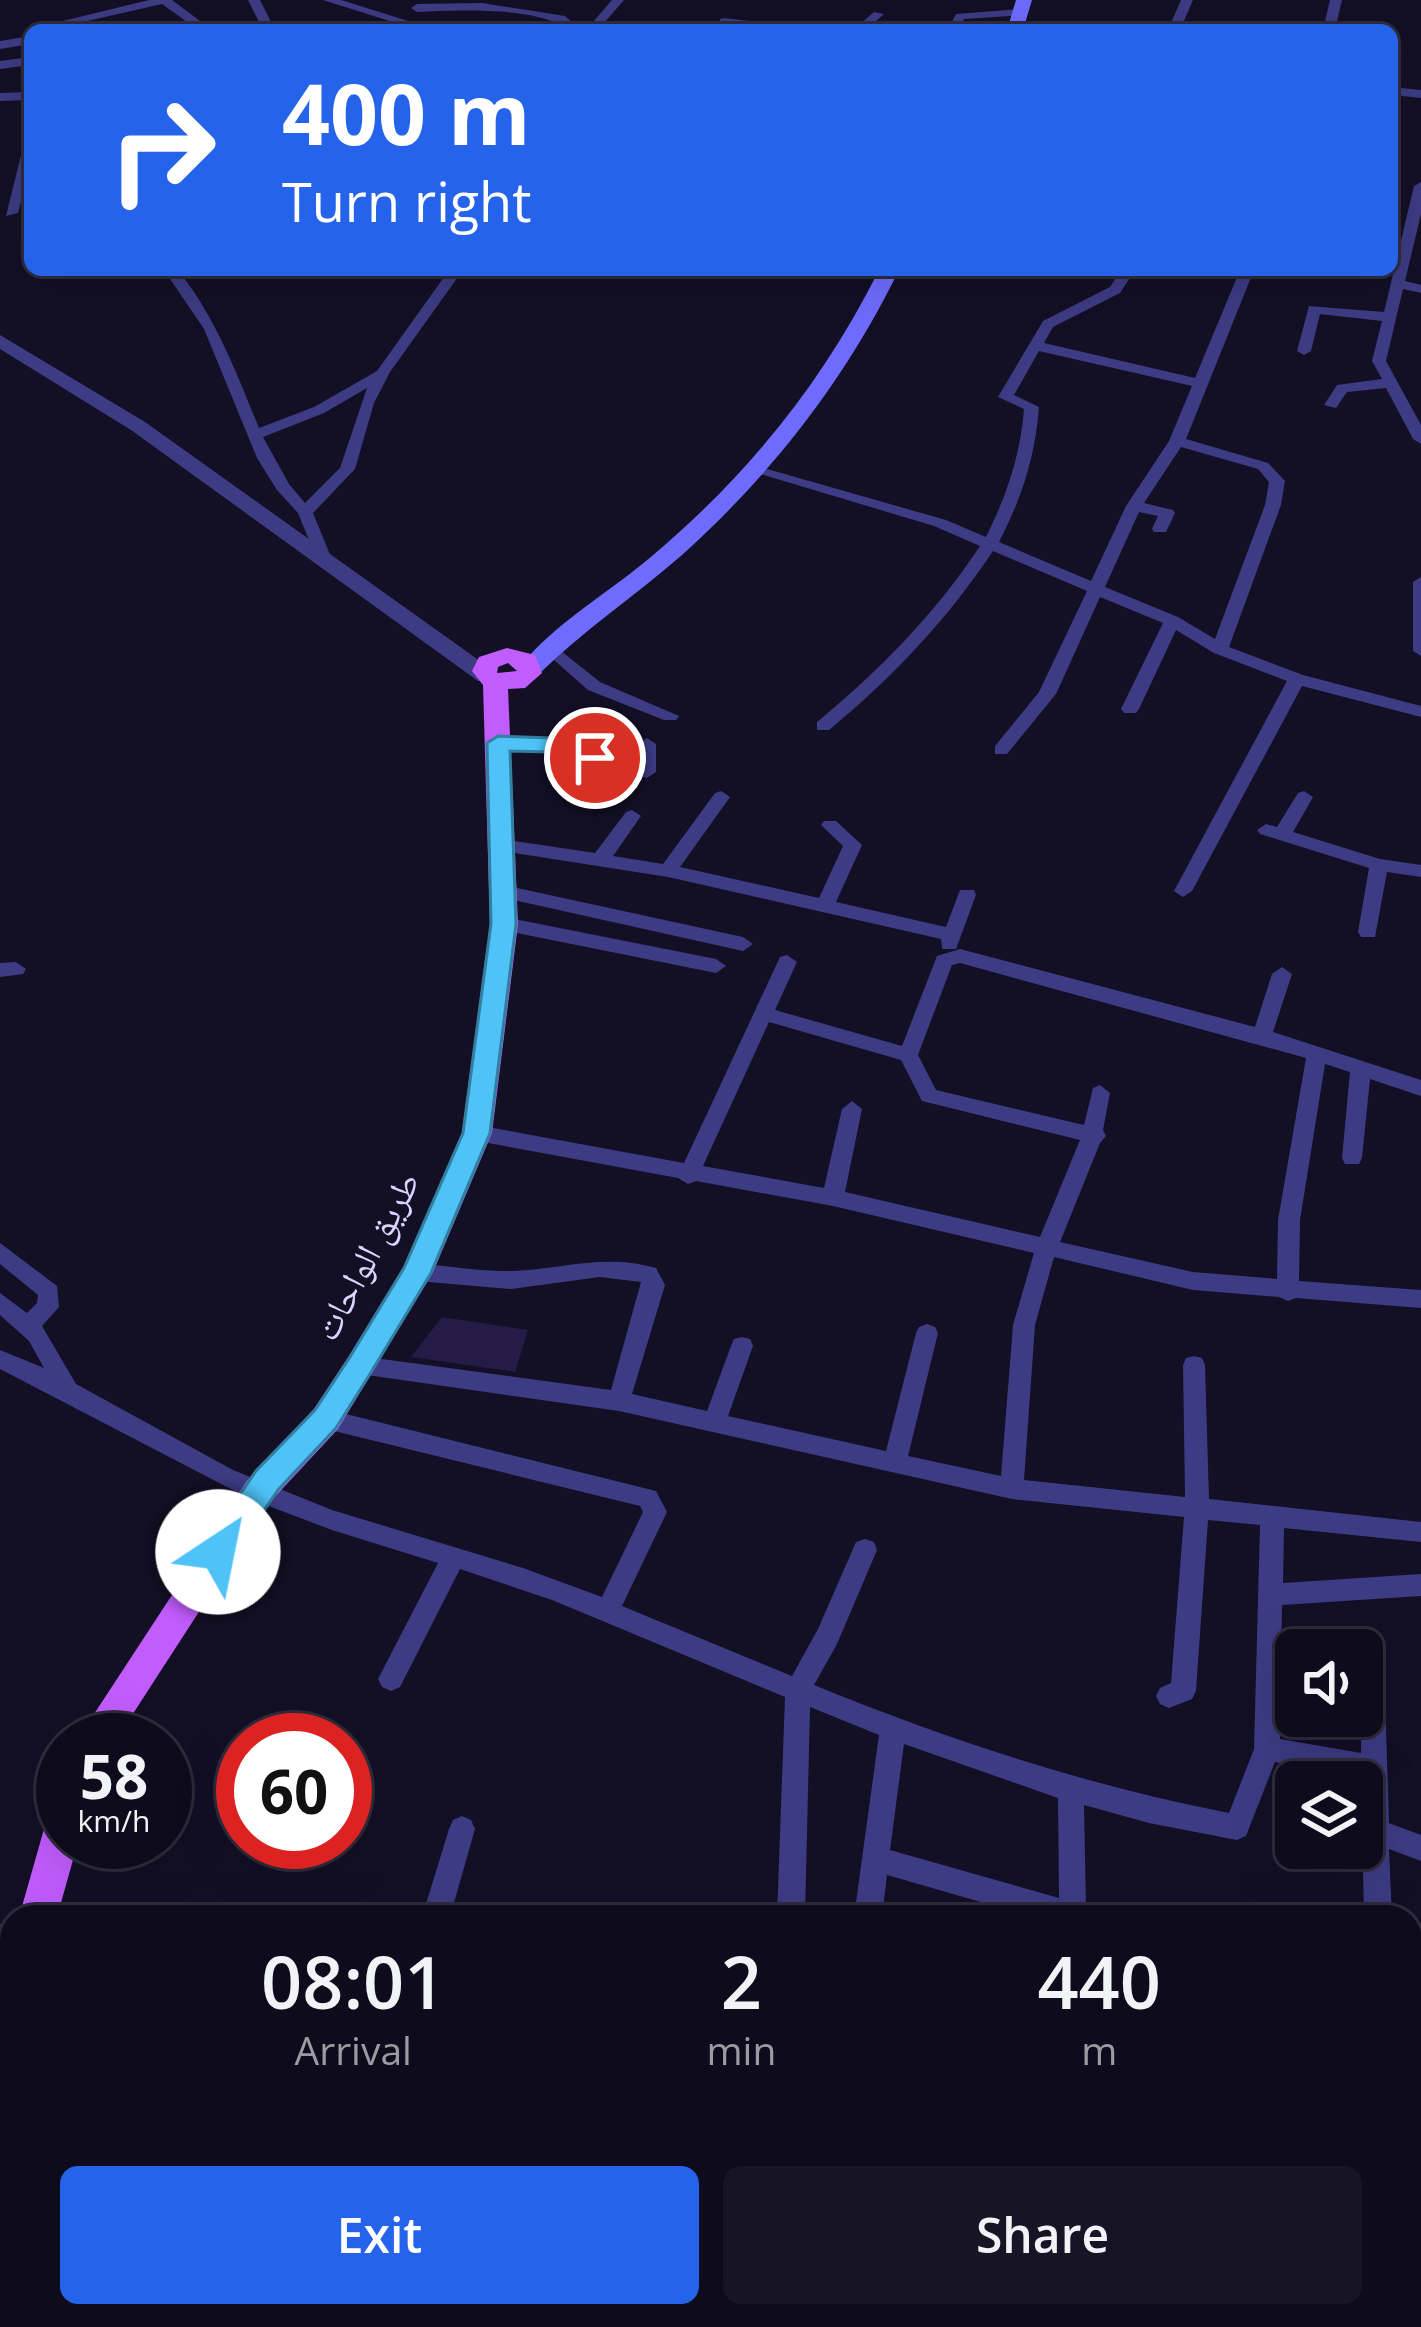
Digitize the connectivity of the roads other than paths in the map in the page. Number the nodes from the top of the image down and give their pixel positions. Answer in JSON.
{"nodes":[{"id":1,"x":164,"y":0,"type":"edge"},
{"id":2,"x":329,"y":0,"type":"edge"},
{"id":3,"x":618,"y":0,"type":"edge"},
{"id":4,"x":75,"y":4,"type":"dead end"},
{"id":5,"x":415,"y":4,"type":"edge"},
{"id":6,"x":102,"y":6,"type":"edge"},
{"id":7,"x":878,"y":14,"type":"dead end"},
{"id":8,"x":1020,"y":14,"type":"edge"},
{"id":9,"x":67,"y":21,"type":"junction"},
{"id":10,"x":724,"y":22,"type":"dead end"},
{"id":11,"x":59,"y":24,"type":"edge"},
{"id":12,"x":198,"y":24,"type":"edge"},
{"id":13,"x":411,"y":24,"type":"edge"},
{"id":14,"x":568,"y":24,"type":"edge"},
{"id":15,"x":597,"y":24,"type":"edge"},
{"id":16,"x":740,"y":24,"type":"edge"},
{"id":17,"x":866,"y":24,"type":"edge"},
{"id":18,"x":956,"y":24,"type":"edge"},
{"id":19,"x":24,"y":161,"type":"edge"},
{"id":20,"x":0,"y":168,"type":"edge"},
{"id":21,"x":21,"y":170,"type":"junction"},
{"id":22,"x":1421,"y":186,"type":"edge"},
{"id":23,"x":6,"y":213,"type":"edge"},
{"id":24,"x":1398,"y":263,"type":"edge"},
{"id":25,"x":176,"y":276,"type":"edge"},
{"id":26,"x":452,"y":276,"type":"edge"},
{"id":27,"x":883,"y":276,"type":"edge"},
{"id":28,"x":1124,"y":276,"type":"edge"},
{"id":29,"x":1245,"y":276,"type":"edge"},
{"id":30,"x":1394,"y":276,"type":"edge"},
{"id":31,"x":1421,"y":289,"type":"edge"},
{"id":32,"x":1387,"y":317,"type":"junction"},
{"id":33,"x":0,"y":341,"type":"edge"},
{"id":34,"x":1036,"y":346,"type":"junction"},
{"id":35,"x":1304,"y":351,"type":"dead end"},
{"id":36,"x":383,"y":372,"type":"junction"},
{"id":37,"x":1388,"y":383,"type":"junction"},
{"id":38,"x":1202,"y":384,"type":"junction"},
{"id":39,"x":1401,"y":400,"type":"junction"},
{"id":40,"x":1331,"y":405,"type":"dead end"},
{"id":41,"x":1421,"y":406,"type":"edge"},
{"id":42,"x":256,"y":435,"type":"junction"},
{"id":43,"x":1421,"y":440,"type":"edge"},
{"id":44,"x":1177,"y":441,"type":"junction"},
{"id":45,"x":755,"y":470,"type":"junction"},
{"id":46,"x":1134,"y":506,"type":"junction"},
{"id":47,"x":304,"y":512,"type":"junction"},
{"id":48,"x":1160,"y":529,"type":"dead end"},
{"id":49,"x":988,"y":542,"type":"junction"},
{"id":50,"x":323,"y":556,"type":"junction"},
{"id":51,"x":1421,"y":585,"type":"edge"},
{"id":52,"x":1096,"y":590,"type":"junction"},
{"id":53,"x":1172,"y":621,"type":"junction"},
{"id":54,"x":564,"y":636,"type":"junction"},
{"id":55,"x":1220,"y":649,"type":"junction"},
{"id":56,"x":1421,"y":651,"type":"edge"},
{"id":57,"x":508,"y":670,"type":"junction"},
{"id":58,"x":1297,"y":679,"type":"junction"},
{"id":59,"x":1130,"y":710,"type":"dead end"},
{"id":60,"x":1421,"y":712,"type":"edge"},
{"id":61,"x":670,"y":716,"type":"dead end"},
{"id":62,"x":823,"y":726,"type":"dead end"},
{"id":63,"x":498,"y":740,"type":"junction"},
{"id":64,"x":646,"y":744,"type":"dead end"},
{"id":65,"x":1001,"y":750,"type":"dead end"},
{"id":66,"x":721,"y":797,"type":"dead end"},
{"id":67,"x":1304,"y":797,"type":"dead end"},
{"id":68,"x":632,"y":816,"type":"dead end"},
{"id":69,"x":830,"y":825,"type":"dead end"},
{"id":70,"x":501,"y":845,"type":"junction"},
{"id":71,"x":600,"y":860,"type":"junction"},
{"id":72,"x":1379,"y":865,"type":"junction"},
{"id":73,"x":668,"y":871,"type":"junction"},
{"id":74,"x":1421,"y":872,"type":"edge"},
{"id":75,"x":503,"y":891,"type":"junction"},
{"id":76,"x":1184,"y":891,"type":"dead end"},
{"id":77,"x":968,"y":896,"type":"dead end"},
{"id":78,"x":826,"y":903,"type":"junction"},
{"id":79,"x":503,"y":924,"type":"junction"},
{"id":80,"x":1368,"y":932,"type":"dead end"},
{"id":81,"x":743,"y":944,"type":"dead end"},
{"id":82,"x":950,"y":945,"type":"junction"},
{"id":83,"x":787,"y":962,"type":"dead end"},
{"id":84,"x":716,"y":966,"type":"dead end"},
{"id":85,"x":1282,"y":974,"type":"dead end"},
{"id":86,"x":761,"y":1013,"type":"junction"},
{"id":87,"x":1262,"y":1036,"type":"junction"},
{"id":88,"x":1317,"y":1054,"type":"junction"},
{"id":89,"x":908,"y":1055,"type":"junction"},
{"id":90,"x":1361,"y":1067,"type":"junction"},
{"id":91,"x":1421,"y":1088,"type":"edge"},
{"id":92,"x":1100,"y":1093,"type":"dead end"},
{"id":93,"x":852,"y":1108,"type":"dead end"},
{"id":94,"x":477,"y":1133,"type":"junction"},
{"id":95,"x":1096,"y":1136,"type":"junction"},
{"id":96,"x":1352,"y":1158,"type":"dead end"},
{"id":97,"x":688,"y":1176,"type":"junction"},
{"id":98,"x":833,"y":1198,"type":"junction"},
{"id":99,"x":1045,"y":1250,"type":"junction"},
{"id":100,"x":0,"y":1252,"type":"edge"},
{"id":101,"x":417,"y":1273,"type":"junction"},
{"id":102,"x":1288,"y":1292,"type":"junction"},
{"id":103,"x":1421,"y":1300,"type":"edge"},
{"id":104,"x":0,"y":1302,"type":"edge"},
{"id":105,"x":29,"y":1324,"type":"junction"},
{"id":106,"x":926,"y":1333,"type":"dead end"},
{"id":107,"x":742,"y":1346,"type":"dead end"},
{"id":108,"x":0,"y":1359,"type":"edge"},
{"id":109,"x":360,"y":1365,"type":"junction"},
{"id":110,"x":1194,"y":1365,"type":"dead end"},
{"id":111,"x":64,"y":1386,"type":"junction"},
{"id":112,"x":619,"y":1401,"type":"junction"},
{"id":113,"x":326,"y":1419,"type":"junction"},
{"id":114,"x":716,"y":1420,"type":"junction"},
{"id":115,"x":895,"y":1461,"type":"junction"},
{"id":116,"x":1012,"y":1489,"type":"junction"},
{"id":117,"x":258,"y":1492,"type":"junction"},
{"id":118,"x":1197,"y":1504,"type":"junction"},
{"id":119,"x":1272,"y":1518,"type":"junction"},
{"id":120,"x":1421,"y":1532,"type":"edge"},
{"id":121,"x":865,"y":1550,"type":"dead end"},
{"id":122,"x":454,"y":1556,"type":"junction"},
{"id":123,"x":1421,"y":1585,"type":"edge"},
{"id":124,"x":1272,"y":1595,"type":"junction"},
{"id":125,"x":607,"y":1612,"type":"junction"},
{"id":126,"x":391,"y":1679,"type":"dead end"},
{"id":127,"x":798,"y":1689,"type":"junction"},
{"id":128,"x":1169,"y":1696,"type":"dead end"},
{"id":129,"x":113,"y":1713,"type":"edge"},
{"id":130,"x":893,"y":1727,"type":"junction"},
{"id":131,"x":1267,"y":1749,"type":"junction"},
{"id":132,"x":1337,"y":1761,"type":"edge"},
{"id":133,"x":1071,"y":1790,"type":"junction"},
{"id":134,"x":462,"y":1829,"type":"dead end"},
{"id":135,"x":1383,"y":1835,"type":"edge"},
{"id":136,"x":1421,"y":1848,"type":"edge"},
{"id":137,"x":876,"y":1859,"type":"junction"},
{"id":138,"x":52,"y":1869,"type":"edge"},
{"id":139,"x":1375,"y":1869,"type":"edge"},
{"id":140,"x":41,"y":1905,"type":"edge"},
{"id":141,"x":440,"y":1905,"type":"edge"},
{"id":142,"x":790,"y":1905,"type":"edge"},
{"id":143,"x":870,"y":1905,"type":"edge"},
{"id":144,"x":1037,"y":1905,"type":"edge"},
{"id":145,"x":1076,"y":1905,"type":"edge"},
{"id":146,"x":1377,"y":1905,"type":"edge"}],
"edges":[{"from":1,"to":6,"type":"street"},
{"from":1,"to":12,"type":"street"},
{"from":2,"to":13,"type":"street"},
{"from":3,"to":15,"type":"street"},
{"from":4,"to":9,"type":"street"},
{"from":5,"to":14,"type":"street"},
{"from":6,"to":9,"type":"street"},
{"from":7,"to":17,"type":"street"},
{"from":8,"to":18,"type":"street"},
{"from":9,"to":11,"type":"street"},
{"from":10,"to":16,"type":"street"},
{"from":19,"to":21,"type":"street"},
{"from":20,"to":21,"type":"street"},
{"from":21,"to":23,"type":"street"},
{"from":22,"to":24,"type":"street"},
{"from":25,"to":42,"type":"street"},
{"from":26,"to":36,"type":"street"},
{"from":27,"to":45,"type":"main road"},
{"from":28,"to":34,"type":"street"},
{"from":29,"to":38,"type":"street"},
{"from":30,"to":31,"type":"street"},
{"from":30,"to":32,"type":"street"},
{"from":32,"to":35,"type":"street"},
{"from":32,"to":37,"type":"street"},
{"from":33,"to":50,"type":"street"},
{"from":34,"to":38,"type":"street"},
{"from":34,"to":49,"type":"street"},
{"from":36,"to":42,"type":"street"},
{"from":36,"to":47,"type":"street"},
{"from":37,"to":39,"type":"street"},
{"from":37,"to":40,"type":"street"},
{"from":38,"to":44,"type":"street"},
{"from":39,"to":41,"type":"street"},
{"from":39,"to":43,"type":"street"},
{"from":42,"to":47,"type":"street"},
{"from":44,"to":46,"type":"street"},
{"from":44,"to":55,"type":"street"},
{"from":45,"to":49,"type":"street"},
{"from":45,"to":54,"type":"main road"},
{"from":46,"to":48,"type":"street"},
{"from":46,"to":52,"type":"street"},
{"from":47,"to":50,"type":"street"},
{"from":49,"to":52,"type":"street"},
{"from":49,"to":62,"type":"street"},
{"from":50,"to":57,"type":"street"},
{"from":51,"to":56,"type":"street"},
{"from":52,"to":53,"type":"street"},
{"from":52,"to":65,"type":"street"},
{"from":53,"to":55,"type":"street"},
{"from":53,"to":59,"type":"street"},
{"from":54,"to":57,"type":"main road"},
{"from":54,"to":61,"type":"street"},
{"from":55,"to":58,"type":"street"},
{"from":57,"to":63,"type":"main road"},
{"from":58,"to":60,"type":"street"},
{"from":58,"to":76,"type":"street"},
{"from":63,"to":64,"type":"street"},
{"from":63,"to":70,"type":"main road","name":"طريق الواحات"},
{"from":66,"to":73,"type":"street"},
{"from":67,"to":72,"type":"street"},
{"from":68,"to":71,"type":"street"},
{"from":69,"to":78,"type":"street"},
{"from":70,"to":71,"type":"street"},
{"from":70,"to":75,"type":"main road","name":"طريق الواحات"},
{"from":71,"to":73,"type":"street"},
{"from":72,"to":74,"type":"street"},
{"from":72,"to":80,"type":"street"},
{"from":73,"to":78,"type":"street"},
{"from":75,"to":79,"type":"main road","name":"طريق الواحات"},
{"from":75,"to":81,"type":"street"},
{"from":77,"to":82,"type":"street"},
{"from":78,"to":82,"type":"street"},
{"from":79,"to":84,"type":"street"},
{"from":79,"to":94,"type":"main road","name":"طريق الواحات"},
{"from":82,"to":87,"type":"street"},
{"from":82,"to":89,"type":"street"},
{"from":83,"to":86,"type":"street"},
{"from":85,"to":87,"type":"street"},
{"from":86,"to":89,"type":"street"},
{"from":86,"to":97,"type":"street"},
{"from":87,"to":88,"type":"street"},
{"from":88,"to":90,"type":"street"},
{"from":88,"to":102,"type":"street"},
{"from":89,"to":95,"type":"street"},
{"from":90,"to":91,"type":"street"},
{"from":90,"to":96,"type":"street"},
{"from":92,"to":95,"type":"street"},
{"from":93,"to":98,"type":"street"},
{"from":94,"to":97,"type":"street"},
{"from":94,"to":101,"type":"main road","name":"طريق الواحات"},
{"from":95,"to":99,"type":"street"},
{"from":97,"to":98,"type":"street"},
{"from":98,"to":99,"type":"street"},
{"from":99,"to":102,"type":"street"},
{"from":99,"to":116,"type":"street"},
{"from":100,"to":105,"type":"street"},
{"from":101,"to":109,"type":"main road","name":"طريق الواحات"},
{"from":101,"to":112,"type":"street"},
{"from":102,"to":103,"type":"street"},
{"from":104,"to":105,"type":"street"},
{"from":105,"to":111,"type":"street"},
{"from":106,"to":115,"type":"street"},
{"from":107,"to":114,"type":"street"},
{"from":108,"to":111,"type":"street"},
{"from":109,"to":112,"type":"street"},
{"from":109,"to":113,"type":"main road","name":"طريق الواحات"},
{"from":110,"to":118,"type":"street"},
{"from":111,"to":117,"type":"street"},
{"from":112,"to":114,"type":"street"},
{"from":113,"to":117,"type":"main road","name":"طريق الواحات"},
{"from":113,"to":125,"type":"street"},
{"from":114,"to":115,"type":"street"},
{"from":115,"to":116,"type":"street"},
{"from":116,"to":118,"type":"street"},
{"from":117,"to":122,"type":"street"},
{"from":117,"to":129,"type":"main road","name":"طريق الواحات"},
{"from":118,"to":119,"type":"street"},
{"from":118,"to":128,"type":"street"},
{"from":119,"to":120,"type":"street"},
{"from":119,"to":124,"type":"street"},
{"from":121,"to":127,"type":"street"},
{"from":122,"to":125,"type":"street"},
{"from":122,"to":126,"type":"street"},
{"from":123,"to":124,"type":"street"},
{"from":124,"to":131,"type":"street"},
{"from":125,"to":127,"type":"street"},
{"from":127,"to":130,"type":"street"},
{"from":127,"to":142,"type":"street"},
{"from":130,"to":133,"type":"street"},
{"from":130,"to":137,"type":"street"},
{"from":131,"to":132,"type":"street"},
{"from":131,"to":133,"type":"street"},
{"from":133,"to":145,"type":"street"},
{"from":134,"to":141,"type":"street"},
{"from":135,"to":136,"type":"street"},
{"from":137,"to":143,"type":"street"},
{"from":137,"to":144,"type":"street"},
{"from":138,"to":140,"type":"main road"},
{"from":139,"to":146,"type":"street"}]}
